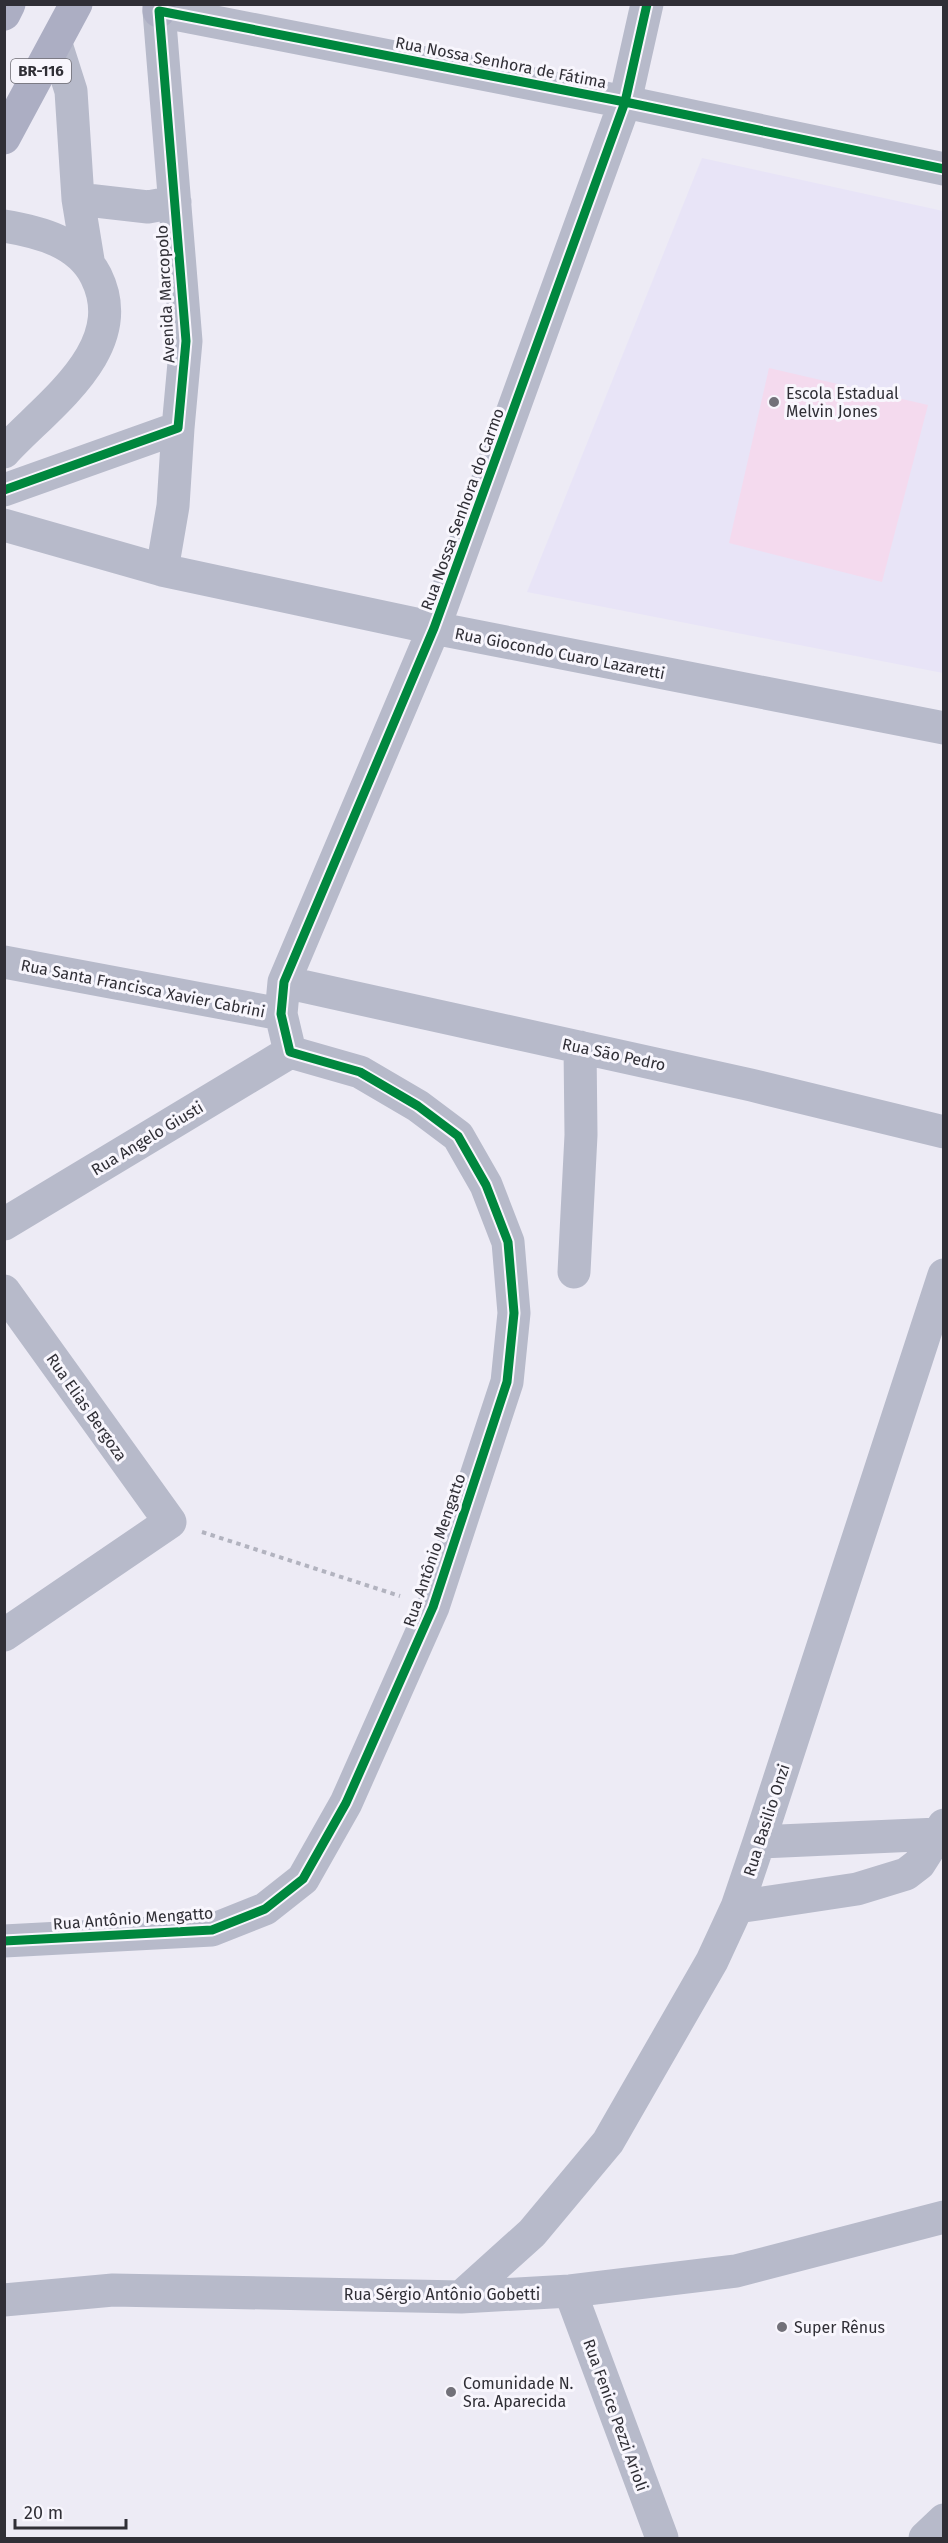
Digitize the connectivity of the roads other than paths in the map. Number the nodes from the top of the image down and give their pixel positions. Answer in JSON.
{"nodes":[{"id":1,"x":9,"y":4,"type":"edge"},
{"id":2,"x":56,"y":4,"type":"edge"},
{"id":3,"x":76,"y":4,"type":"edge"},
{"id":4,"x":647,"y":4,"type":"edge"},
{"id":5,"x":159,"y":8,"type":"edge"},
{"id":6,"x":4,"y":15,"type":"edge"},
{"id":7,"x":56,"y":44,"type":"junction"},
{"id":8,"x":625,"y":102,"type":"junction"},
{"id":9,"x":4,"y":138,"type":"edge"},
{"id":10,"x":944,"y":169,"type":"edge"},
{"id":11,"x":78,"y":199,"type":"junction"},
{"id":12,"x":175,"y":202,"type":"junction"},
{"id":13,"x":4,"y":226,"type":"edge"},
{"id":14,"x":88,"y":261,"type":"junction"},
{"id":15,"x":178,"y":428,"type":"junction"},
{"id":16,"x":4,"y":452,"type":"edge"},
{"id":17,"x":4,"y":490,"type":"edge"},
{"id":18,"x":4,"y":525,"type":"edge"},
{"id":19,"x":162,"y":570,"type":"junction"},
{"id":20,"x":434,"y":628,"type":"junction"},
{"id":21,"x":944,"y":728,"type":"edge"},
{"id":22,"x":4,"y":962,"type":"edge"},
{"id":23,"x":284,"y":982,"type":"junction"},
{"id":24,"x":281,"y":1014,"type":"junction"},
{"id":25,"x":580,"y":1047,"type":"junction"},
{"id":26,"x":290,"y":1052,"type":"junction"},
{"id":27,"x":944,"y":1132,"type":"edge"},
{"id":28,"x":4,"y":1224,"type":"edge"},
{"id":29,"x":574,"y":1272,"type":"dead end"},
{"id":30,"x":4,"y":1291,"type":"edge"},
{"id":31,"x":941,"y":1293,"type":"edge"},
{"id":32,"x":4,"y":1635,"type":"edge"},
{"id":33,"x":941,"y":1829,"type":"edge"},
{"id":34,"x":759,"y":1842,"type":"junction"},
{"id":35,"x":737,"y":1907,"type":"junction"},
{"id":36,"x":4,"y":1941,"type":"edge"},
{"id":37,"x":944,"y":2217,"type":"edge"},
{"id":38,"x":570,"y":2291,"type":"junction"},
{"id":39,"x":461,"y":2297,"type":"junction"},
{"id":40,"x":4,"y":2300,"type":"edge"},
{"id":41,"x":944,"y":2520,"type":"edge"},
{"id":42,"x":662,"y":2538,"type":"edge"},
{"id":43,"x":925,"y":2538,"type":"edge"}],
"edges":[{"from":1,"to":6,"type":"highway"},
{"from":2,"to":7,"type":"highway"},
{"from":3,"to":7,"type":"highway","number":"BR-116"},
{"from":4,"to":8,"type":"street","name":"Rua Nossa Senhora do Carmo"},
{"from":5,"to":8,"type":"street","name":"Rua Nossa Senhora de Fátima"},
{"from":5,"to":12,"type":"street","name":"Avenida Marcopolo"},
{"from":7,"to":9,"type":"highway","number":"BR-116"},
{"from":7,"to":11,"type":"street"},
{"from":8,"to":10,"type":"street","name":"Rua Nossa Senhora de Fátima"},
{"from":8,"to":20,"type":"street","name":"Rua Nossa Senhora do Carmo"},
{"from":11,"to":12,"type":"street"},
{"from":11,"to":14,"type":"street"},
{"from":12,"to":15,"type":"street","name":"Avenida Marcopolo"},
{"from":13,"to":14,"type":"street"},
{"from":14,"to":16,"type":"street"},
{"from":15,"to":17,"type":"street"},
{"from":15,"to":19,"type":"street","name":"Avenida Marcopolo"},
{"from":18,"to":19,"type":"street","name":"Rua Giocondo Cuaro Lazaretti"},
{"from":19,"to":20,"type":"street","name":"Rua Giocondo Cuaro Lazaretti"},
{"from":20,"to":21,"type":"street","name":"Rua Giocondo Cuaro Lazaretti"},
{"from":20,"to":23,"type":"street","name":"Rua Nossa Senhora do Carmo"},
{"from":22,"to":24,"type":"street","name":"Rua Santa Francisca Xavier Cabrini"},
{"from":23,"to":24,"type":"street","name":"Rua Nossa Senhora do Carmo"},
{"from":23,"to":25,"type":"street","name":"Rua São Pedro"},
{"from":24,"to":26,"type":"street"},
{"from":25,"to":27,"type":"street","name":"Rua São Pedro"},
{"from":25,"to":29,"type":"street"},
{"from":26,"to":28,"type":"street","name":"Rua Angelo Giusti"},
{"from":26,"to":36,"type":"street","name":"Rua Antônio Mengatto"},
{"from":30,"to":32,"type":"street","name":"Rua Elias Bergoza"},
{"from":31,"to":34,"type":"street","name":"Rua Basilio Onzi"},
{"from":33,"to":34,"type":"street"},
{"from":33,"to":35,"type":"street"},
{"from":34,"to":35,"type":"street","name":"Rua Basilio Onzi"},
{"from":35,"to":39,"type":"street","name":"Rua Basilio Onzi"},
{"from":37,"to":38,"type":"street","name":"Rua Sérgio Antônio Gobetti"},
{"from":38,"to":39,"type":"street","name":"Rua Sérgio Antônio Gobetti"},
{"from":38,"to":42,"type":"street","name":"Rua Fenice Pezzi Arioli"},
{"from":39,"to":40,"type":"street","name":"Rua Sérgio Antônio Gobetti"},
{"from":41,"to":43,"type":"street"}]}
